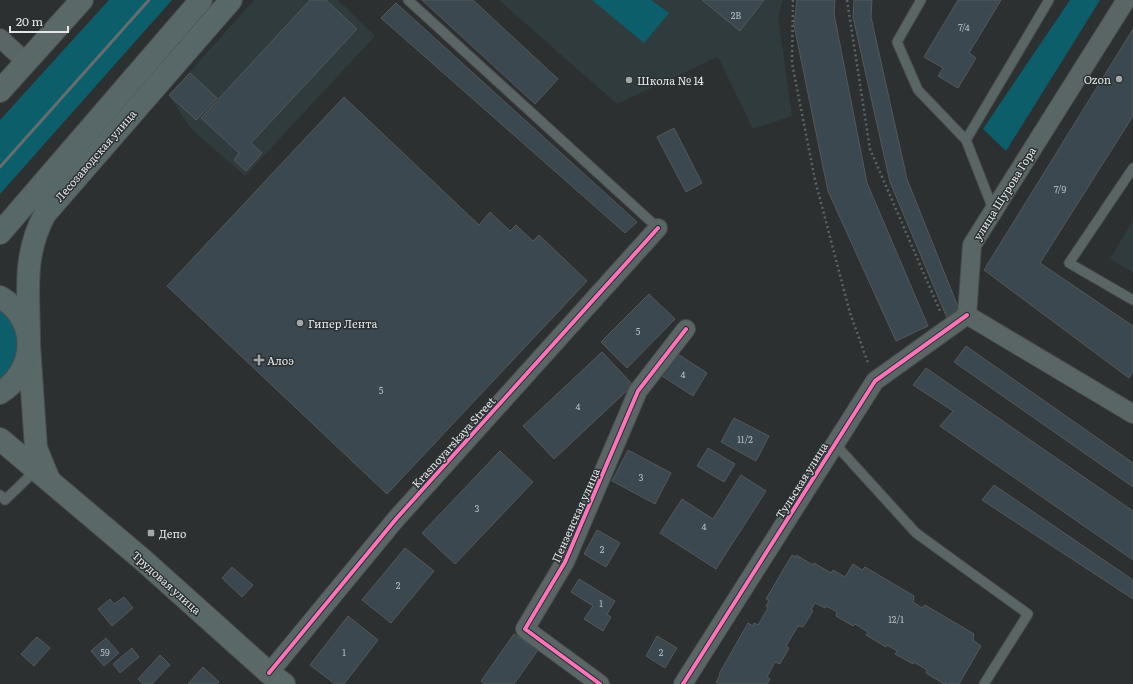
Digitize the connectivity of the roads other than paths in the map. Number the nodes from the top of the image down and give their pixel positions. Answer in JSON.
{"nodes":[{"id":1,"x":82,"y":0,"type":"edge"},
{"id":2,"x":201,"y":0,"type":"edge"},
{"id":3,"x":230,"y":0,"type":"edge"},
{"id":4,"x":408,"y":0,"type":"edge"},
{"id":5,"x":922,"y":0,"type":"edge"},
{"id":6,"x":1049,"y":0,"type":"edge"},
{"id":7,"x":1126,"y":0,"type":"edge"},
{"id":8,"x":0,"y":38,"type":"edge"},
{"id":9,"x":26,"y":62,"type":"junction"},
{"id":10,"x":0,"y":91,"type":"edge"},
{"id":11,"x":966,"y":140,"type":"junction"},
{"id":12,"x":1133,"y":168,"type":"edge"},
{"id":13,"x":993,"y":209,"type":"junction"},
{"id":14,"x":658,"y":228,"type":"joint"},
{"id":15,"x":0,"y":233,"type":"edge"},
{"id":16,"x":0,"y":297,"type":"edge"},
{"id":17,"x":1133,"y":300,"type":"edge"},
{"id":18,"x":967,"y":315,"type":"junction"},
{"id":19,"x":686,"y":329,"type":"dead end"},
{"id":20,"x":29,"y":340,"type":"junction"},
{"id":21,"x":0,"y":393,"type":"edge"},
{"id":22,"x":1133,"y":414,"type":"edge"},
{"id":23,"x":0,"y":438,"type":"edge"},
{"id":24,"x":834,"y":444,"type":"junction"},
{"id":25,"x":43,"y":476,"type":"junction"},
{"id":26,"x":0,"y":496,"type":"edge"},
{"id":27,"x":276,"y":679,"type":"edge"},
{"id":28,"x":600,"y":684,"type":"edge"},
{"id":29,"x":683,"y":684,"type":"edge"},
{"id":30,"x":984,"y":684,"type":"edge"}],
"edges":[{"from":1,"to":9,"type":"main road"},
{"from":2,"to":15,"type":"main road","name":"Лесозаводская улица"},
{"from":3,"to":20,"type":"main road","name":"Лесозаводская улица"},
{"from":4,"to":14,"type":"lane"},
{"from":5,"to":11,"type":"lane"},
{"from":6,"to":11,"type":"lane"},
{"from":7,"to":13,"type":"street","name":"улица Шурова Гора"},
{"from":8,"to":9,"type":"street"},
{"from":9,"to":10,"type":"main road"},
{"from":11,"to":13,"type":"lane"},
{"from":12,"to":17,"type":"lane"},
{"from":13,"to":18,"type":"street","name":"улица Шурова Гора"},
{"from":14,"to":27,"type":"street","name":"Krasnoyarskaya Street"},
{"from":16,"to":20,"type":"main road"},
{"from":18,"to":22,"type":"street"},
{"from":18,"to":24,"type":"street","name":"Тульская улица"},
{"from":19,"to":28,"type":"street","name":"Пензенская улица"},
{"from":20,"to":21,"type":"main road","name":"Лесозаводская улица"},
{"from":20,"to":25,"type":"main road","name":"Трудовая улица"},
{"from":23,"to":25,"type":"main road","name":"Трудовая улица"},
{"from":24,"to":29,"type":"street","name":"Тульская улица"},
{"from":24,"to":30,"type":"lane"},
{"from":25,"to":26,"type":"lane"},
{"from":25,"to":27,"type":"main road","name":"Трудовая улица"}]}
